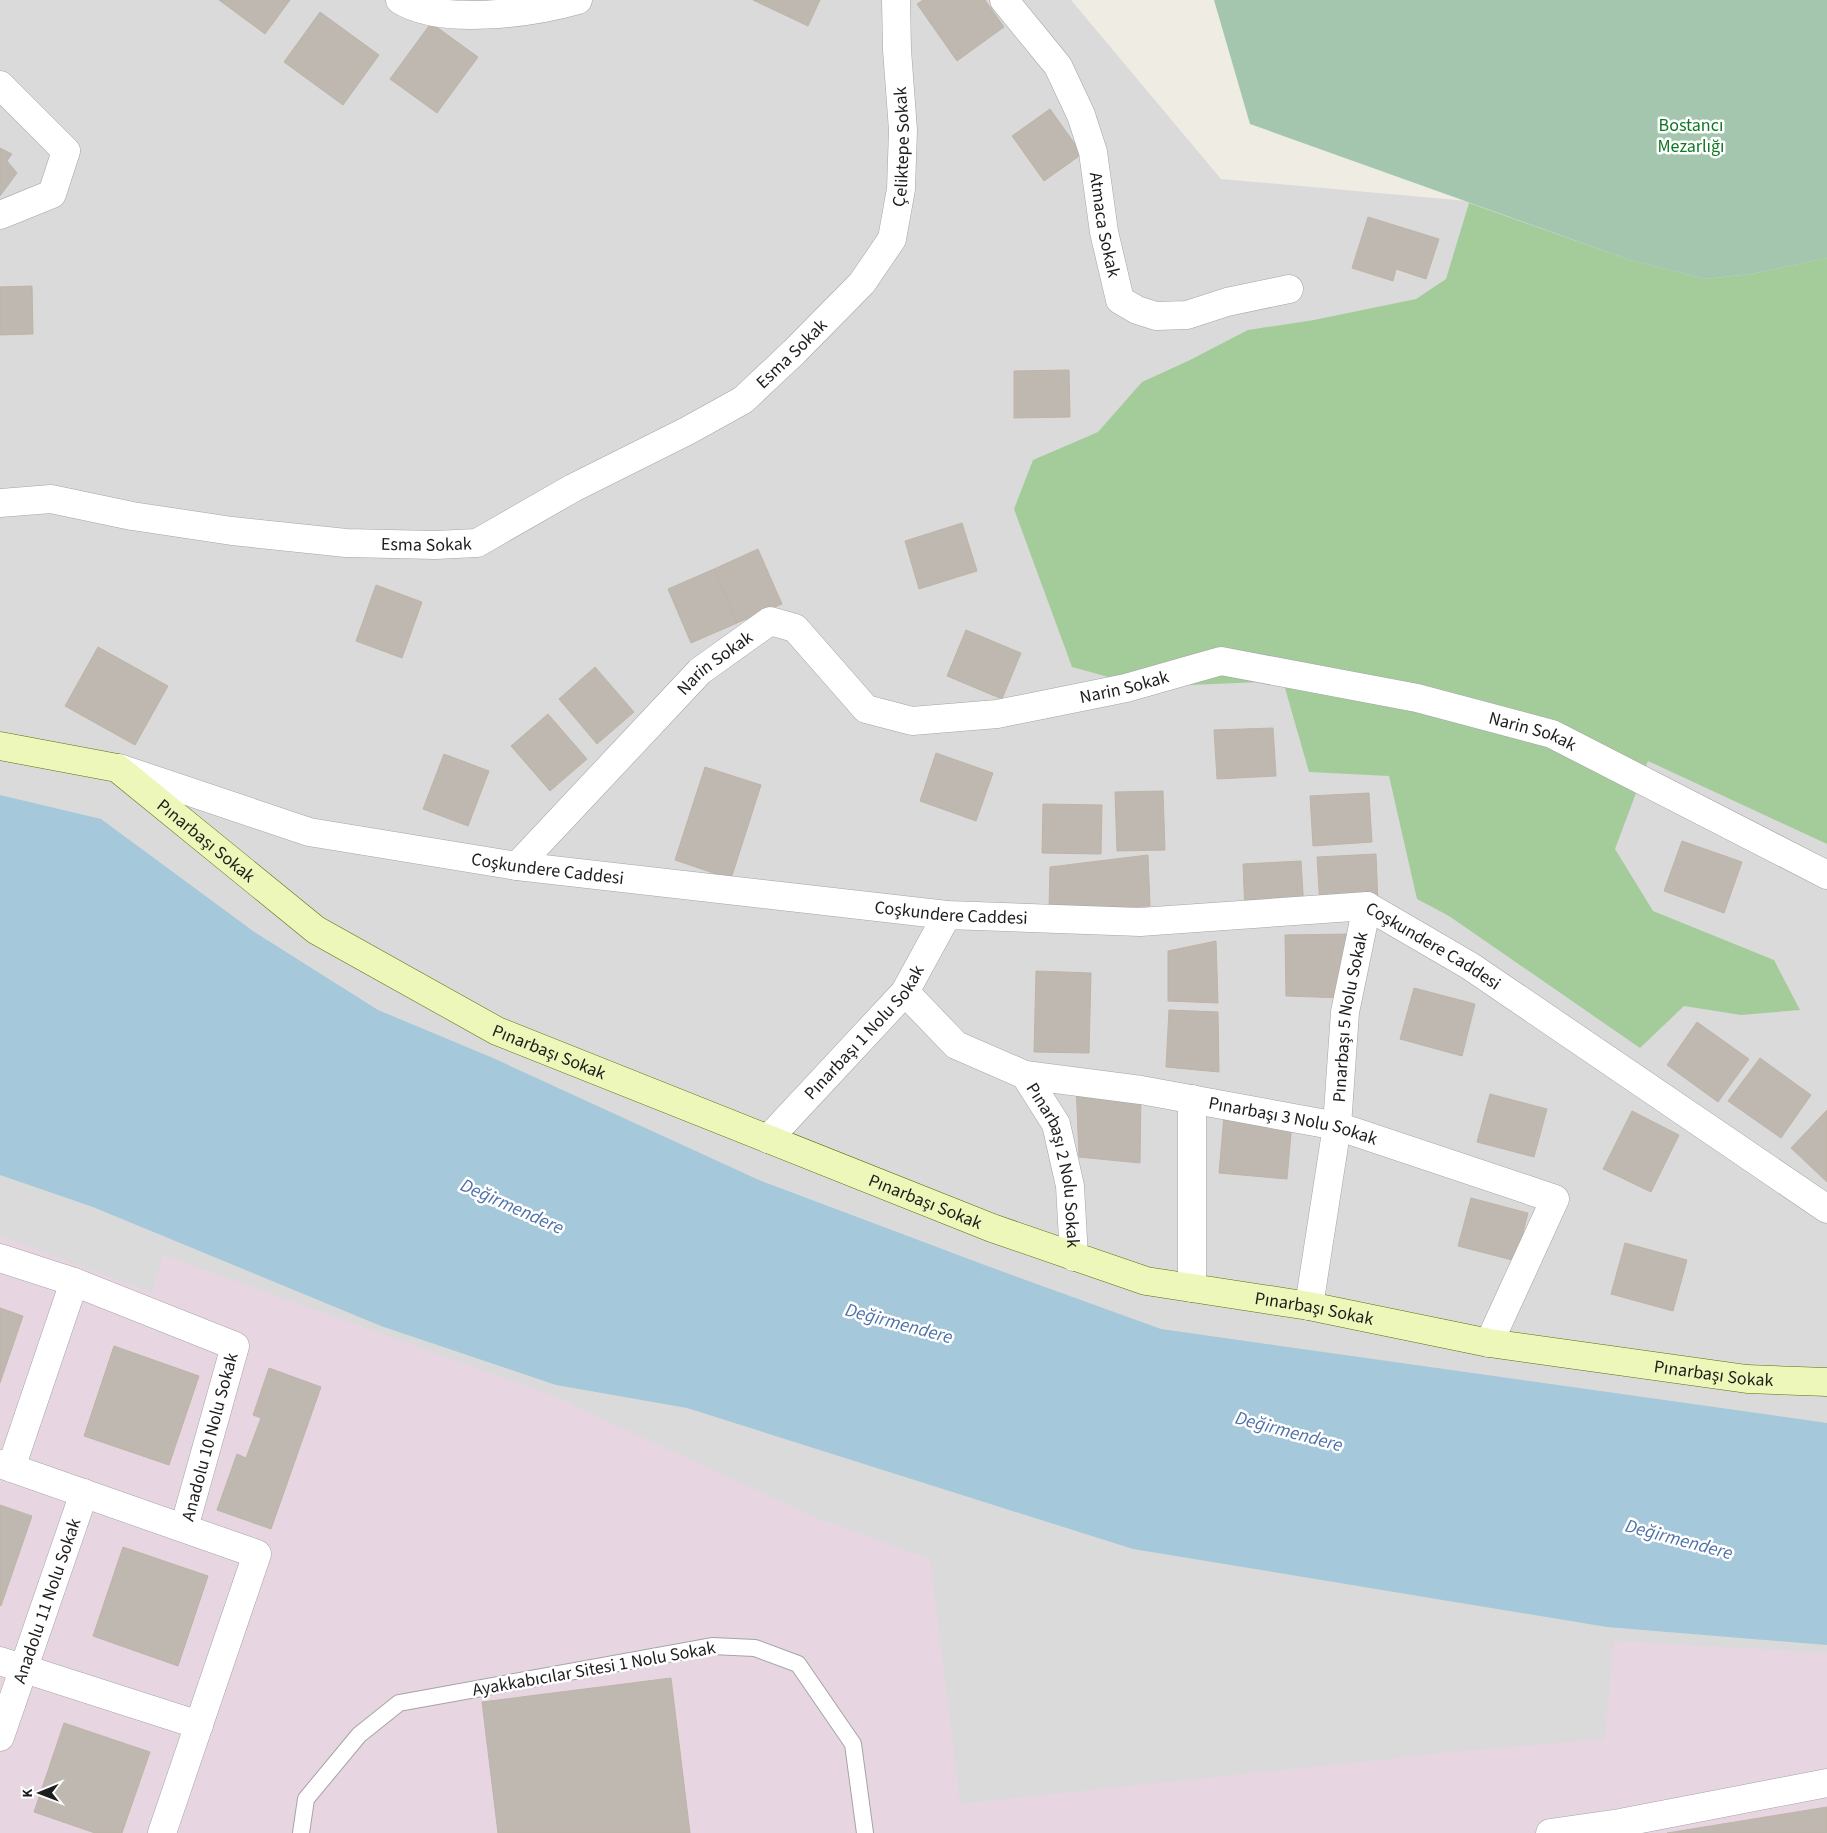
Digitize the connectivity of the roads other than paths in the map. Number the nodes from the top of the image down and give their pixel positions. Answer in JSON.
{"nodes":[{"id":1,"x":400,"y":0,"type":"edge"},
{"id":2,"x":896,"y":0,"type":"edge"},
{"id":3,"x":1004,"y":0,"type":"edge"},
{"id":4,"x":564,"y":2,"type":"edge"},
{"id":5,"x":0,"y":85,"type":"edge"},
{"id":6,"x":0,"y":215,"type":"edge"},
{"id":7,"x":862,"y":283,"type":"joint"},
{"id":8,"x":1289,"y":289,"type":"dead end"},
{"id":9,"x":0,"y":503,"type":"edge"},
{"id":10,"x":0,"y":746,"type":"edge"},
{"id":11,"x":117,"y":768,"type":"junction"},
{"id":12,"x":517,"y":866,"type":"junction"},
{"id":13,"x":1827,"y":875,"type":"edge"},
{"id":14,"x":1367,"y":906,"type":"junction"},
{"id":15,"x":947,"y":915,"type":"junction"},
{"id":16,"x":905,"y":992,"type":"junction"},
{"id":17,"x":1025,"y":1074,"type":"junction"},
{"id":18,"x":1192,"y":1099,"type":"junction"},
{"id":19,"x":1337,"y":1126,"type":"junction"},
{"id":20,"x":768,"y":1139,"type":"junction"},
{"id":21,"x":1827,"y":1209,"type":"edge"},
{"id":22,"x":1074,"y":1257,"type":"junction"},
{"id":23,"x":0,"y":1258,"type":"edge"},
{"id":24,"x":74,"y":1282,"type":"junction"},
{"id":25,"x":1192,"y":1288,"type":"junction"},
{"id":26,"x":1309,"y":1306,"type":"junction"},
{"id":27,"x":1489,"y":1343,"type":"junction"},
{"id":28,"x":1827,"y":1382,"type":"edge"},
{"id":29,"x":6,"y":1466,"type":"edge"},
{"id":30,"x":84,"y":1493,"type":"junction"},
{"id":31,"x":184,"y":1528,"type":"junction"},
{"id":32,"x":12,"y":1665,"type":"edge"},
{"id":33,"x":199,"y":1725,"type":"junction"},
{"id":34,"x":0,"y":1737,"type":"edge"},
{"id":35,"x":1827,"y":1783,"type":"edge"},
{"id":36,"x":162,"y":1833,"type":"edge"},
{"id":37,"x":302,"y":1833,"type":"edge"},
{"id":38,"x":865,"y":1833,"type":"edge"},
{"id":39,"x":1550,"y":1833,"type":"edge"}],
"edges":[{"from":1,"to":4,"type":"street"},
{"from":2,"to":7,"type":"street","name":"Çeliktepe Sokak"},
{"from":3,"to":8,"type":"street","name":"Atmaca Sokak"},
{"from":5,"to":6,"type":"street"},
{"from":7,"to":9,"type":"street","name":"Esma Sokak"},
{"from":10,"to":11,"type":"street","name":"Coşkundere Caddesi"},
{"from":11,"to":12,"type":"street","name":"Coşkundere Caddesi"},
{"from":11,"to":20,"type":"street","name":"Pınarbaşı Sokak"},
{"from":12,"to":13,"type":"street","name":"Narin Sokak"},
{"from":12,"to":15,"type":"street","name":"Coşkundere Caddesi"},
{"from":14,"to":15,"type":"street","name":"Coşkundere Caddesi"},
{"from":14,"to":19,"type":"street","name":"Pınarbaşı 5 Nolu Sokak"},
{"from":14,"to":21,"type":"street","name":"Coşkundere Caddesi"},
{"from":15,"to":16,"type":"street","name":"Pınarbaşı 1 Nolu Sokak"},
{"from":16,"to":17,"type":"street","name":"Pınarbaşı 2 Nolu Sokak"},
{"from":16,"to":20,"type":"street","name":"Pınarbaşı 1 Nolu Sokak"},
{"from":17,"to":18,"type":"street","name":"Pınarbaşı 3 Nolu Sokak"},
{"from":17,"to":22,"type":"street","name":"Pınarbaşı 2 Nolu Sokak"},
{"from":18,"to":19,"type":"street","name":"Pınarbaşı 3 Nolu Sokak"},
{"from":18,"to":25,"type":"street"},
{"from":19,"to":26,"type":"street","name":"Pınarbaşı 5 Nolu Sokak"},
{"from":19,"to":27,"type":"street","name":"Pınarbaşı 3 Nolu Sokak"},
{"from":20,"to":22,"type":"street","name":"Pınarbaşı Sokak"},
{"from":22,"to":25,"type":"street","name":"Pınarbaşı Sokak"},
{"from":23,"to":24,"type":"street","name":"Anadolu 10 Nolu Sokak"},
{"from":24,"to":29,"type":"street"},
{"from":24,"to":31,"type":"street","name":"Anadolu 10 Nolu Sokak"},
{"from":25,"to":26,"type":"street","name":"Pınarbaşı Sokak"},
{"from":26,"to":27,"type":"street","name":"Pınarbaşı Sokak"},
{"from":27,"to":28,"type":"street","name":"Pınarbaşı Sokak"},
{"from":29,"to":30,"type":"street"},
{"from":30,"to":31,"type":"street"},
{"from":30,"to":32,"type":"street","name":"Anadolu 11 Nolu Sokak"},
{"from":31,"to":33,"type":"street","name":"Anadolu 10 Nolu Sokak"},
{"from":32,"to":33,"type":"street"},
{"from":32,"to":34,"type":"street","name":"Anadolu 11 Nolu Sokak"},
{"from":33,"to":36,"type":"street","name":"Anadolu 10 Nolu Sokak"},
{"from":35,"to":39,"type":"street"},
{"from":37,"to":38,"type":"lane","name":"Ayakkabıcılar Sitesi 1 Nolu Sokak"}]}
